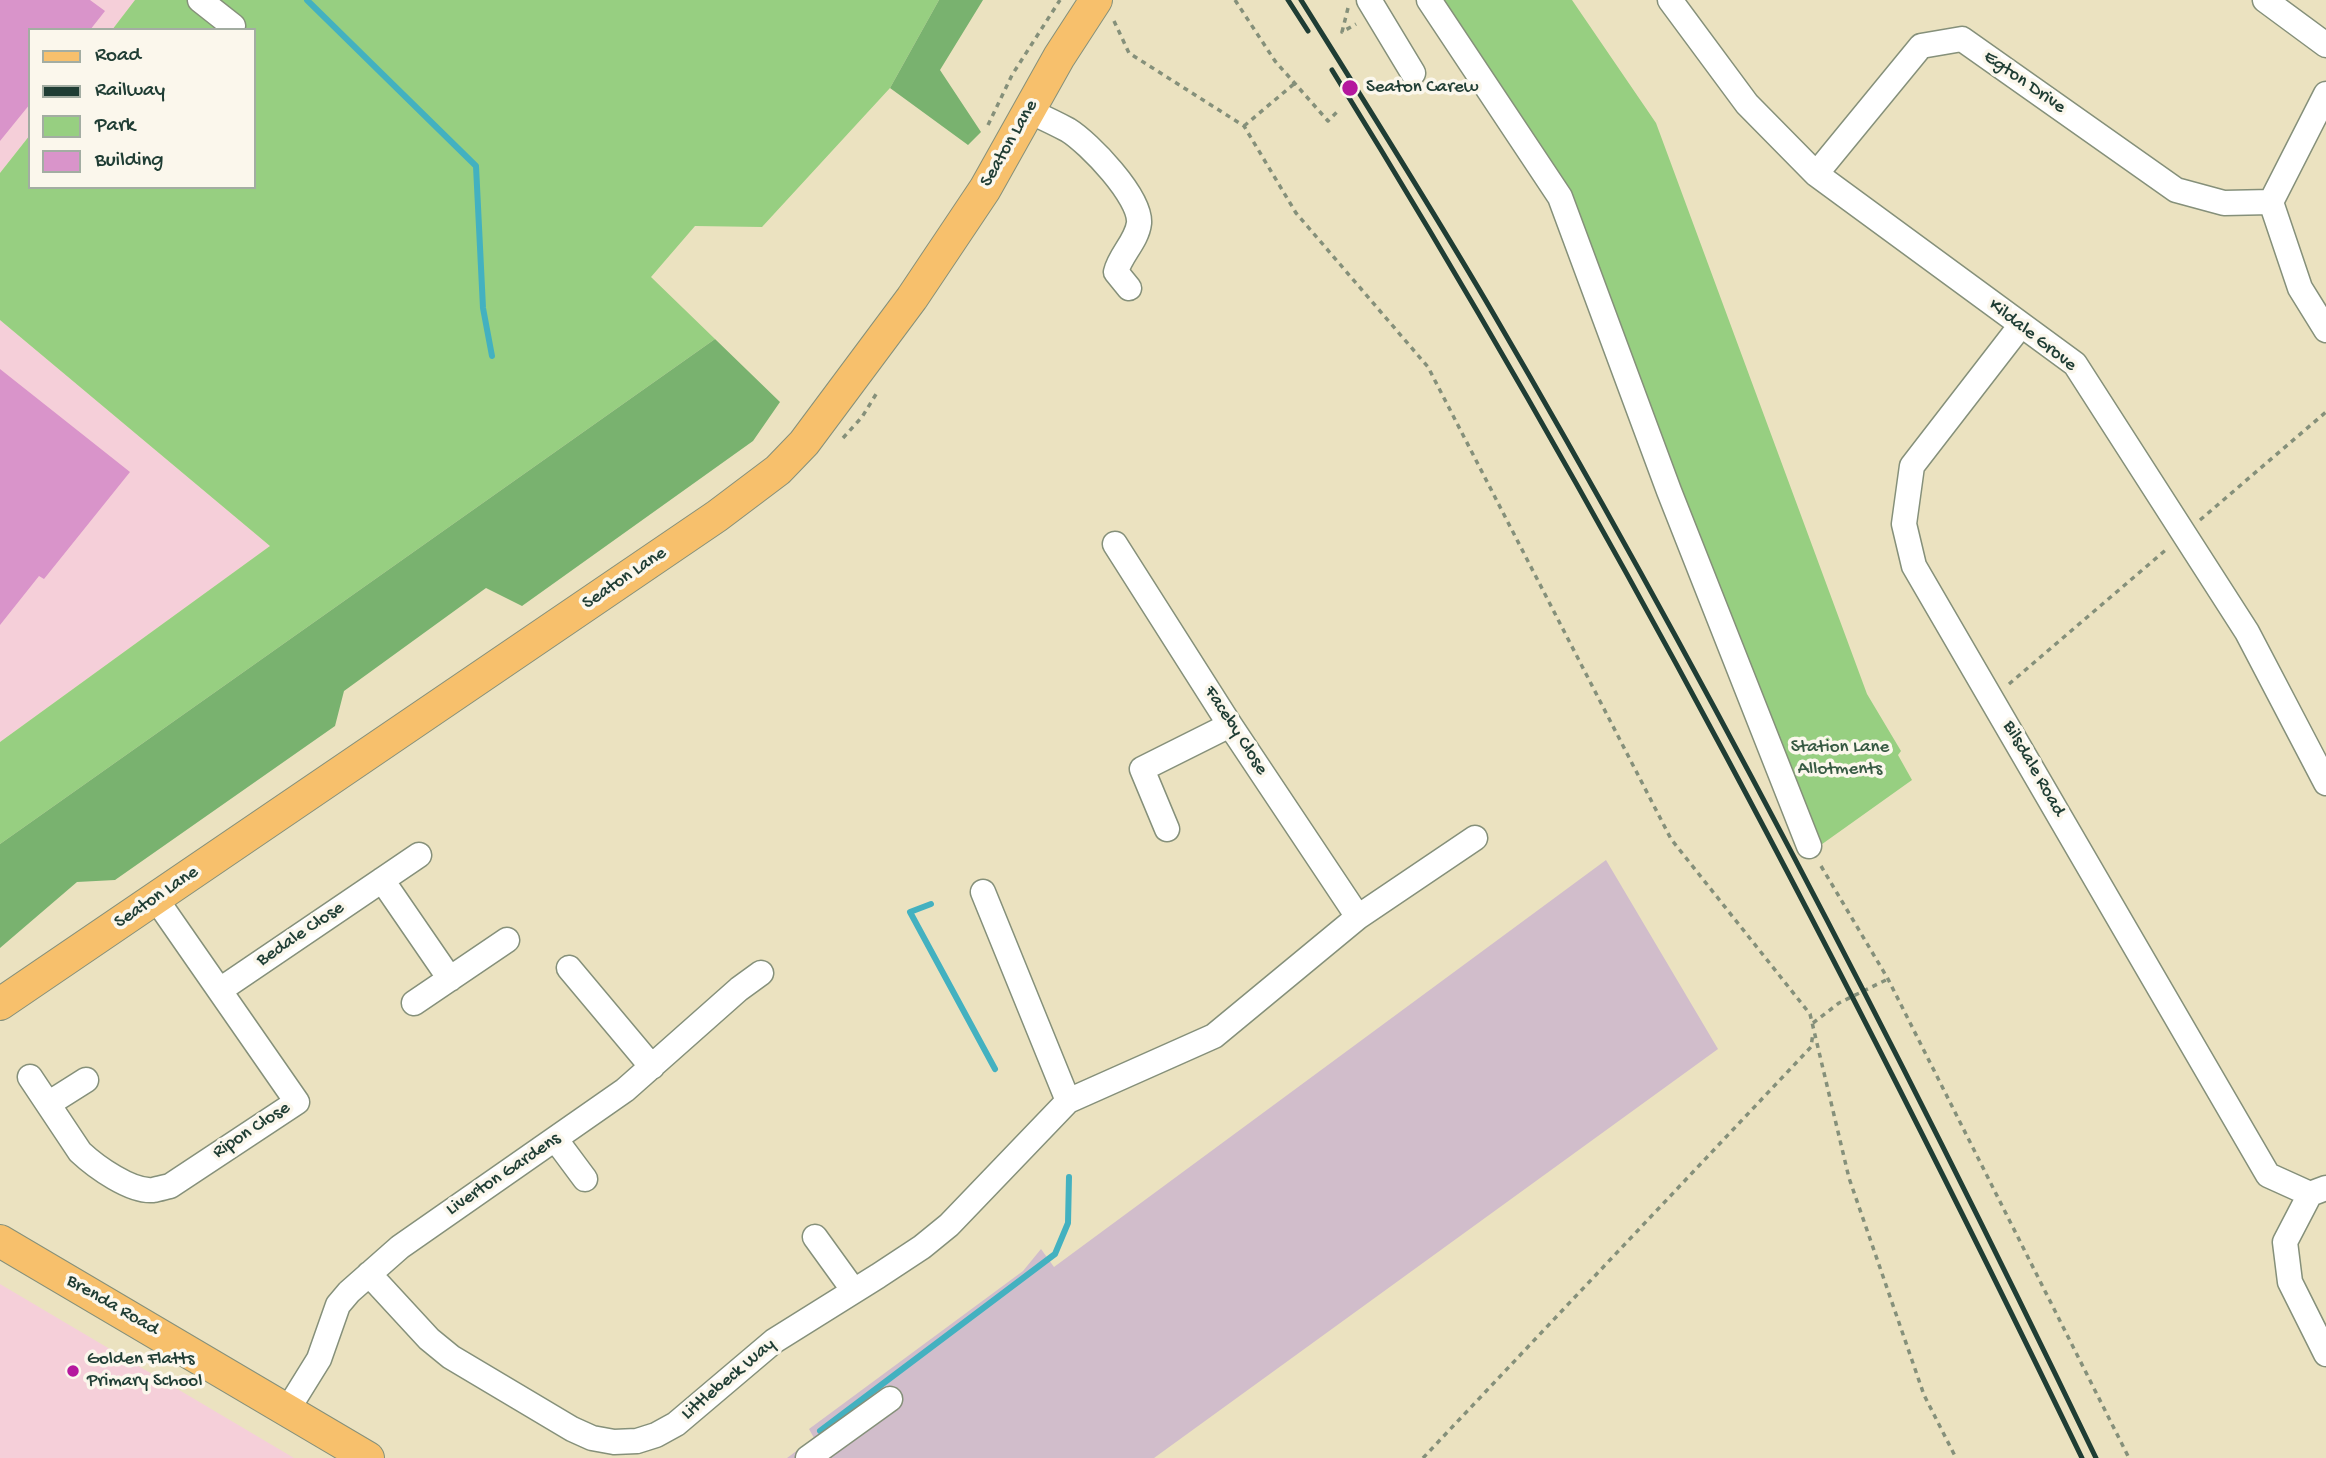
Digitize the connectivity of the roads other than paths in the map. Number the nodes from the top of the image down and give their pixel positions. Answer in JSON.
{"nodes":[{"id":1,"x":200,"y":0,"type":"edge"},
{"id":2,"x":1369,"y":0,"type":"edge"},
{"id":3,"x":1429,"y":0,"type":"edge"},
{"id":4,"x":1670,"y":0,"type":"edge"},
{"id":5,"x":2265,"y":0,"type":"edge"},
{"id":6,"x":1103,"y":5,"type":"edge"},
{"id":7,"x":233,"y":26,"type":"dead end"},
{"id":8,"x":2326,"y":45,"type":"edge"},
{"id":9,"x":1413,"y":73,"type":"dead end"},
{"id":10,"x":2326,"y":94,"type":"edge"},
{"id":11,"x":1029,"y":111,"type":"junction"},
{"id":12,"x":1816,"y":174,"type":"junction"},
{"id":13,"x":2271,"y":202,"type":"junction"},
{"id":14,"x":1129,"y":288,"type":"dead end"},
{"id":15,"x":2021,"y":325,"type":"junction"},
{"id":16,"x":2326,"y":330,"type":"edge"},
{"id":17,"x":1115,"y":544,"type":"dead end"},
{"id":18,"x":1230,"y":725,"type":"junction"},
{"id":19,"x":2326,"y":783,"type":"edge"},
{"id":20,"x":1167,"y":829,"type":"dead end"},
{"id":21,"x":1475,"y":838,"type":"dead end"},
{"id":22,"x":1809,"y":846,"type":"road end"},
{"id":23,"x":419,"y":855,"type":"dead end"},
{"id":24,"x":382,"y":880,"type":"junction"},
{"id":25,"x":984,"y":892,"type":"dead end"},
{"id":26,"x":156,"y":899,"type":"junction"},
{"id":27,"x":1357,"y":916,"type":"junction"},
{"id":28,"x":507,"y":940,"type":"dead end"},
{"id":29,"x":569,"y":968,"type":"dead end"},
{"id":30,"x":761,"y":973,"type":"dead end"},
{"id":31,"x":450,"y":979,"type":"junction"},
{"id":32,"x":220,"y":990,"type":"junction"},
{"id":33,"x":414,"y":1003,"type":"dead end"},
{"id":34,"x":0,"y":1004,"type":"edge"},
{"id":35,"x":652,"y":1067,"type":"junction"},
{"id":36,"x":30,"y":1077,"type":"dead end"},
{"id":37,"x":86,"y":1080,"type":"dead end"},
{"id":38,"x":1068,"y":1101,"type":"junction"},
{"id":39,"x":48,"y":1104,"type":"junction"},
{"id":40,"x":556,"y":1140,"type":"junction"},
{"id":41,"x":585,"y":1179,"type":"dead end"},
{"id":42,"x":2318,"y":1191,"type":"edge"},
{"id":43,"x":815,"y":1237,"type":"dead end"},
{"id":44,"x":0,"y":1241,"type":"edge"},
{"id":45,"x":369,"y":1274,"type":"junction"},
{"id":46,"x":854,"y":1291,"type":"junction"},
{"id":47,"x":2326,"y":1354,"type":"edge"},
{"id":48,"x":890,"y":1399,"type":"dead end"},
{"id":49,"x":288,"y":1409,"type":"junction"},
{"id":50,"x":368,"y":1458,"type":"edge"},
{"id":51,"x":808,"y":1458,"type":"edge"}],
"edges":[{"from":1,"to":7,"type":"street"},
{"from":2,"to":9,"type":"street"},
{"from":3,"to":22,"type":"street"},
{"from":4,"to":12,"type":"street","name":"Kildale Grove"},
{"from":5,"to":8,"type":"street"},
{"from":6,"to":11,"type":"main road","name":"Seaton Lane"},
{"from":10,"to":13,"type":"street"},
{"from":11,"to":14,"type":"street"},
{"from":11,"to":26,"type":"main road","name":"Seaton Lane"},
{"from":12,"to":13,"type":"street","name":"Egton Drive"},
{"from":12,"to":15,"type":"street","name":"Kildale Grove"},
{"from":13,"to":16,"type":"street"},
{"from":15,"to":19,"type":"street","name":"Kildale Grove"},
{"from":15,"to":42,"type":"street","name":"Bilsdale Road"},
{"from":17,"to":18,"type":"street","name":"Faceby Close"},
{"from":18,"to":20,"type":"street"},
{"from":18,"to":27,"type":"street","name":"Faceby Close"},
{"from":21,"to":27,"type":"street"},
{"from":23,"to":24,"type":"street","name":"Bedale Close"},
{"from":24,"to":31,"type":"street"},
{"from":24,"to":32,"type":"street","name":"Bedale Close"},
{"from":25,"to":38,"type":"street"},
{"from":26,"to":32,"type":"street","name":"Ripon Close"},
{"from":26,"to":34,"type":"main road","name":"Seaton Lane"},
{"from":27,"to":38,"type":"street"},
{"from":28,"to":31,"type":"street"},
{"from":29,"to":35,"type":"street"},
{"from":30,"to":35,"type":"street","name":"Liverton Gardens"},
{"from":31,"to":33,"type":"street"},
{"from":32,"to":39,"type":"street","name":"Ripon Close"},
{"from":35,"to":40,"type":"street","name":"Liverton Gardens"},
{"from":36,"to":39,"type":"street","name":"Ripon Close"},
{"from":37,"to":39,"type":"street"},
{"from":38,"to":46,"type":"street","name":"Littlebeck Way"},
{"from":40,"to":41,"type":"street"},
{"from":40,"to":45,"type":"street","name":"Liverton Gardens"},
{"from":42,"to":47,"type":"street","name":"Bilsdale Road"},
{"from":43,"to":46,"type":"street"},
{"from":44,"to":49,"type":"main road","name":"Brenda Road"},
{"from":45,"to":46,"type":"street","name":"Littlebeck Way"},
{"from":45,"to":49,"type":"street","name":"Liverton Gardens"},
{"from":48,"to":51,"type":"street"},
{"from":49,"to":50,"type":"main road","name":"Brenda Road"}]}
